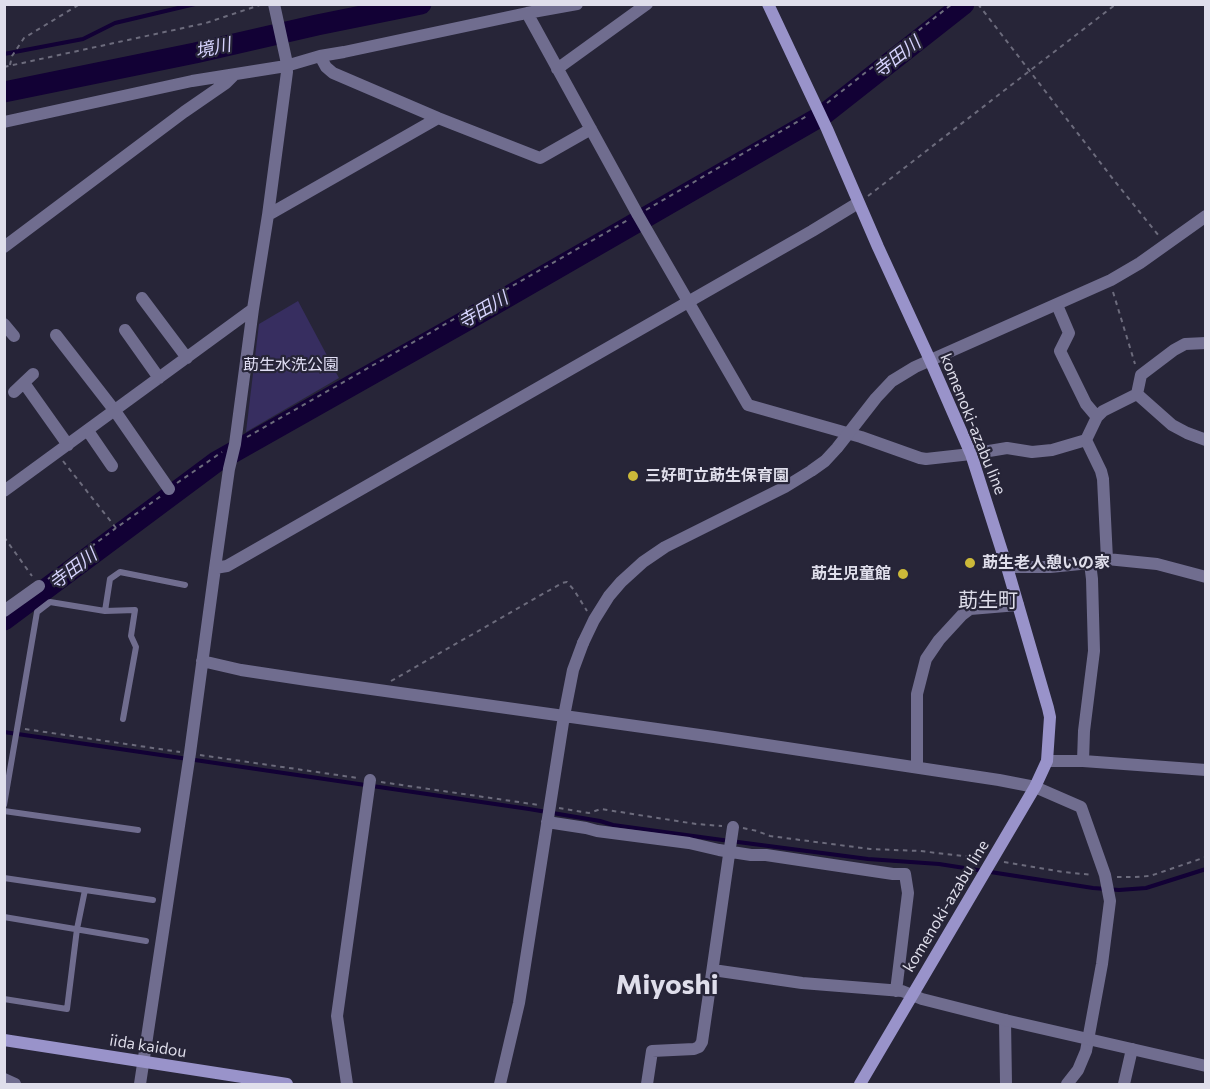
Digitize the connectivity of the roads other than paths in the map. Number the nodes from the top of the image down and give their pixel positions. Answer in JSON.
{"nodes":[{"id":1,"x":577,"y":4,"type":"edge"},
{"id":2,"x":647,"y":4,"type":"edge"},
{"id":3,"x":768,"y":4,"type":"edge"},
{"id":4,"x":271,"y":6,"type":"edge"},
{"id":5,"x":527,"y":13,"type":"junction"},
{"id":6,"x":320,"y":56,"type":"junction"},
{"id":7,"x":286,"y":62,"type":"junction"},
{"id":8,"x":557,"y":69,"type":"junction"},
{"id":9,"x":235,"y":74,"type":"junction"},
{"id":10,"x":438,"y":118,"type":"junction"},
{"id":11,"x":4,"y":122,"type":"edge"},
{"id":12,"x":591,"y":129,"type":"junction"},
{"id":13,"x":858,"y":202,"type":"junction"},
{"id":14,"x":268,"y":215,"type":"junction"},
{"id":15,"x":1206,"y":216,"type":"edge"},
{"id":16,"x":4,"y":247,"type":"edge"},
{"id":17,"x":142,"y":298,"type":"dead end"},
{"id":18,"x":689,"y":300,"type":"junction"},
{"id":19,"x":1056,"y":305,"type":"junction"},
{"id":20,"x":253,"y":309,"type":"junction"},
{"id":21,"x":4,"y":324,"type":"edge"},
{"id":22,"x":125,"y":330,"type":"dead end"},
{"id":23,"x":56,"y":335,"type":"dead end"},
{"id":24,"x":14,"y":336,"type":"dead end"},
{"id":25,"x":1206,"y":343,"type":"edge"},
{"id":26,"x":187,"y":358,"type":"junction"},
{"id":27,"x":930,"y":360,"type":"junction"},
{"id":28,"x":33,"y":374,"type":"dead end"},
{"id":29,"x":159,"y":378,"type":"junction"},
{"id":30,"x":24,"y":383,"type":"junction"},
{"id":31,"x":14,"y":392,"type":"dead end"},
{"id":32,"x":1137,"y":394,"type":"junction"},
{"id":33,"x":115,"y":411,"type":"junction"},
{"id":34,"x":1097,"y":417,"type":"junction"},
{"id":35,"x":88,"y":430,"type":"junction"},
{"id":36,"x":849,"y":434,"type":"junction"},
{"id":37,"x":1086,"y":440,"type":"junction"},
{"id":38,"x":1206,"y":440,"type":"edge"},
{"id":39,"x":68,"y":446,"type":"junction"},
{"id":40,"x":971,"y":454,"type":"junction"},
{"id":41,"x":112,"y":466,"type":"dead end"},
{"id":42,"x":169,"y":489,"type":"road end"},
{"id":43,"x":4,"y":491,"type":"edge"},
{"id":44,"x":1107,"y":559,"type":"junction"},
{"id":45,"x":1090,"y":563,"type":"junction"},
{"id":46,"x":1007,"y":567,"type":"junction"},
{"id":47,"x":215,"y":568,"type":"junction"},
{"id":48,"x":1206,"y":577,"type":"edge"},
{"id":49,"x":185,"y":585,"type":"dead end"},
{"id":50,"x":39,"y":586,"type":"road end"},
{"id":51,"x":1018,"y":605,"type":"junction"},
{"id":52,"x":4,"y":611,"type":"edge"},
{"id":53,"x":105,"y":611,"type":"junction"},
{"id":54,"x":202,"y":661,"type":"junction"},
{"id":55,"x":564,"y":716,"type":"junction"},
{"id":56,"x":123,"y":719,"type":"dead end"},
{"id":57,"x":1047,"y":761,"type":"junction"},
{"id":58,"x":1083,"y":761,"type":"junction"},
{"id":59,"x":917,"y":768,"type":"junction"},
{"id":60,"x":1206,"y":770,"type":"edge"},
{"id":61,"x":370,"y":780,"type":"road end"},
{"id":62,"x":1035,"y":787,"type":"junction"},
{"id":63,"x":4,"y":805,"type":"edge"},
{"id":64,"x":4,"y":811,"type":"edge"},
{"id":65,"x":547,"y":822,"type":"junction"},
{"id":66,"x":733,"y":828,"type":"road end"},
{"id":67,"x":138,"y":830,"type":"dead end"},
{"id":68,"x":730,"y":850,"type":"junction"},
{"id":69,"x":4,"y":878,"type":"edge"},
{"id":70,"x":85,"y":890,"type":"junction"},
{"id":71,"x":153,"y":900,"type":"dead end"},
{"id":72,"x":4,"y":917,"type":"edge"},
{"id":73,"x":77,"y":930,"type":"junction"},
{"id":74,"x":146,"y":941,"type":"dead end"},
{"id":75,"x":713,"y":970,"type":"junction"},
{"id":76,"x":896,"y":991,"type":"junction"},
{"id":77,"x":912,"y":995,"type":"junction"},
{"id":78,"x":4,"y":999,"type":"edge"},
{"id":79,"x":1005,"y":1020,"type":"junction"},
{"id":80,"x":1088,"y":1038,"type":"junction"},
{"id":81,"x":4,"y":1040,"type":"edge"},
{"id":82,"x":1132,"y":1049,"type":"junction"},
{"id":83,"x":143,"y":1061,"type":"junction"},
{"id":84,"x":1206,"y":1066,"type":"edge"},
{"id":85,"x":4,"y":1079,"type":"edge"},
{"id":86,"x":15,"y":1084,"type":"edge"},
{"id":87,"x":140,"y":1084,"type":"edge"},
{"id":88,"x":287,"y":1084,"type":"edge"},
{"id":89,"x":347,"y":1084,"type":"edge"},
{"id":90,"x":500,"y":1084,"type":"edge"},
{"id":91,"x":647,"y":1084,"type":"edge"},
{"id":92,"x":860,"y":1084,"type":"edge"},
{"id":93,"x":1006,"y":1084,"type":"edge"},
{"id":94,"x":1067,"y":1084,"type":"edge"},
{"id":95,"x":1124,"y":1084,"type":"edge"}],
"edges":[{"from":1,"to":5,"type":"street"},
{"from":2,"to":8,"type":"street"},
{"from":3,"to":13,"type":"main road","name":"komenoki-azabu line"},
{"from":4,"to":7,"type":"street"},
{"from":5,"to":6,"type":"street"},
{"from":5,"to":8,"type":"street"},
{"from":6,"to":7,"type":"street"},
{"from":6,"to":10,"type":"street"},
{"from":7,"to":9,"type":"street"},
{"from":7,"to":14,"type":"street"},
{"from":8,"to":12,"type":"street"},
{"from":9,"to":11,"type":"street"},
{"from":9,"to":16,"type":"street"},
{"from":10,"to":12,"type":"street"},
{"from":10,"to":14,"type":"street"},
{"from":12,"to":18,"type":"street"},
{"from":13,"to":18,"type":"street"},
{"from":13,"to":27,"type":"main road","name":"komenoki-azabu line"},
{"from":14,"to":20,"type":"street"},
{"from":15,"to":19,"type":"street"},
{"from":17,"to":26,"type":"street"},
{"from":18,"to":36,"type":"street"},
{"from":18,"to":47,"type":"street"},
{"from":19,"to":27,"type":"street"},
{"from":19,"to":34,"type":"street"},
{"from":20,"to":26,"type":"street"},
{"from":20,"to":47,"type":"street"},
{"from":21,"to":24,"type":"street"},
{"from":22,"to":29,"type":"street"},
{"from":23,"to":33,"type":"street"},
{"from":25,"to":32,"type":"street"},
{"from":26,"to":29,"type":"street"},
{"from":27,"to":36,"type":"street"},
{"from":27,"to":40,"type":"main road","name":"komenoki-azabu line"},
{"from":28,"to":30,"type":"street"},
{"from":29,"to":33,"type":"street"},
{"from":30,"to":31,"type":"street"},
{"from":30,"to":39,"type":"street"},
{"from":32,"to":34,"type":"street"},
{"from":32,"to":38,"type":"street"},
{"from":33,"to":35,"type":"street"},
{"from":33,"to":42,"type":"street"},
{"from":34,"to":37,"type":"street"},
{"from":35,"to":39,"type":"street"},
{"from":35,"to":41,"type":"street"},
{"from":36,"to":40,"type":"street"},
{"from":36,"to":55,"type":"street"},
{"from":37,"to":40,"type":"street"},
{"from":37,"to":44,"type":"street"},
{"from":39,"to":43,"type":"street"},
{"from":40,"to":46,"type":"main road","name":"komenoki-azabu line"},
{"from":44,"to":45,"type":"street"},
{"from":44,"to":48,"type":"street"},
{"from":45,"to":46,"type":"street"},
{"from":45,"to":58,"type":"street"},
{"from":46,"to":51,"type":"main road","name":"komenoki-azabu line"},
{"from":47,"to":54,"type":"street"},
{"from":49,"to":53,"type":"lane"},
{"from":50,"to":52,"type":"street"},
{"from":51,"to":57,"type":"main road","name":"komenoki-azabu line"},
{"from":51,"to":59,"type":"street"},
{"from":53,"to":56,"type":"lane"},
{"from":53,"to":63,"type":"lane"},
{"from":54,"to":55,"type":"street"},
{"from":54,"to":83,"type":"street"},
{"from":55,"to":59,"type":"street"},
{"from":55,"to":65,"type":"street"},
{"from":57,"to":58,"type":"street"},
{"from":57,"to":62,"type":"main road","name":"komenoki-azabu line"},
{"from":58,"to":60,"type":"street"},
{"from":59,"to":62,"type":"street"},
{"from":61,"to":89,"type":"street"},
{"from":62,"to":77,"type":"main road","name":"komenoki-azabu line"},
{"from":62,"to":80,"type":"street"},
{"from":64,"to":67,"type":"lane"},
{"from":65,"to":68,"type":"street"},
{"from":65,"to":90,"type":"street"},
{"from":66,"to":68,"type":"street"},
{"from":68,"to":75,"type":"street"},
{"from":68,"to":76,"type":"street"},
{"from":69,"to":70,"type":"lane"},
{"from":70,"to":71,"type":"lane"},
{"from":70,"to":73,"type":"lane"},
{"from":72,"to":73,"type":"lane"},
{"from":73,"to":74,"type":"lane"},
{"from":73,"to":78,"type":"lane"},
{"from":75,"to":76,"type":"street"},
{"from":75,"to":91,"type":"street"},
{"from":76,"to":77,"type":"street"},
{"from":77,"to":79,"type":"street"},
{"from":77,"to":92,"type":"main road","name":"komenoki-azabu line"},
{"from":79,"to":80,"type":"street"},
{"from":79,"to":93,"type":"street"},
{"from":80,"to":82,"type":"street"},
{"from":80,"to":94,"type":"street"},
{"from":81,"to":83,"type":"main road","name":"iida kaidou"},
{"from":82,"to":84,"type":"street"},
{"from":82,"to":95,"type":"street"},
{"from":83,"to":87,"type":"street"},
{"from":83,"to":88,"type":"main road","name":"iida kaidou"},
{"from":85,"to":86,"type":"street"}]}
